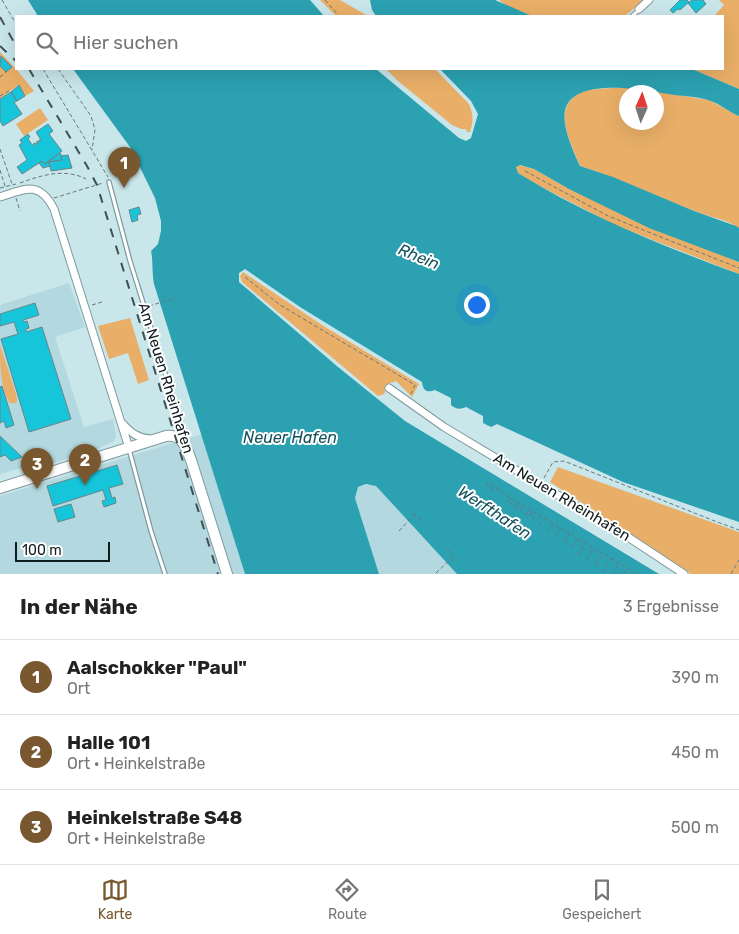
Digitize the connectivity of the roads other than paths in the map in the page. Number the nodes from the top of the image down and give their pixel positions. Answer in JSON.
{"nodes":[{"id":1,"x":649,"y":0,"type":"edge"},
{"id":2,"x":639,"y":9,"type":"joint"},
{"id":3,"x":633,"y":15,"type":"edge"},
{"id":4,"x":109,"y":182,"type":"road end"},
{"id":5,"x":0,"y":198,"type":"edge"},
{"id":6,"x":389,"y":388,"type":"dead end"},
{"id":7,"x":120,"y":420,"type":"junction"},
{"id":8,"x":155,"y":440,"type":"junction"},
{"id":9,"x":182,"y":440,"type":"junction"},
{"id":10,"x":128,"y":448,"type":"junction"},
{"id":11,"x":0,"y":488,"type":"edge"},
{"id":12,"x":165,"y":574,"type":"edge"},
{"id":13,"x":227,"y":574,"type":"edge"},
{"id":14,"x":684,"y":574,"type":"edge"}],
"edges":[{"from":1,"to":2,"type":"street"},
{"from":2,"to":3,"type":"lane"},
{"from":4,"to":9,"type":"lane","name":"Am Neuen Rheinhafen"},
{"from":5,"to":7,"type":"street","name":"Am Neuen Rheinhafen"},
{"from":6,"to":14,"type":"street","name":"Am Neuen Rheinhafen"},
{"from":7,"to":8,"type":"street","name":"Am Neuen Rheinhafen"},
{"from":7,"to":10,"type":"street","name":"Am Neuen Rheinhafen"},
{"from":8,"to":9,"type":"street"},
{"from":8,"to":10,"type":"street"},
{"from":9,"to":13,"type":"street","name":"Am Neuen Rheinhafen"},
{"from":10,"to":11,"type":"street"},
{"from":10,"to":12,"type":"lane"}]}
